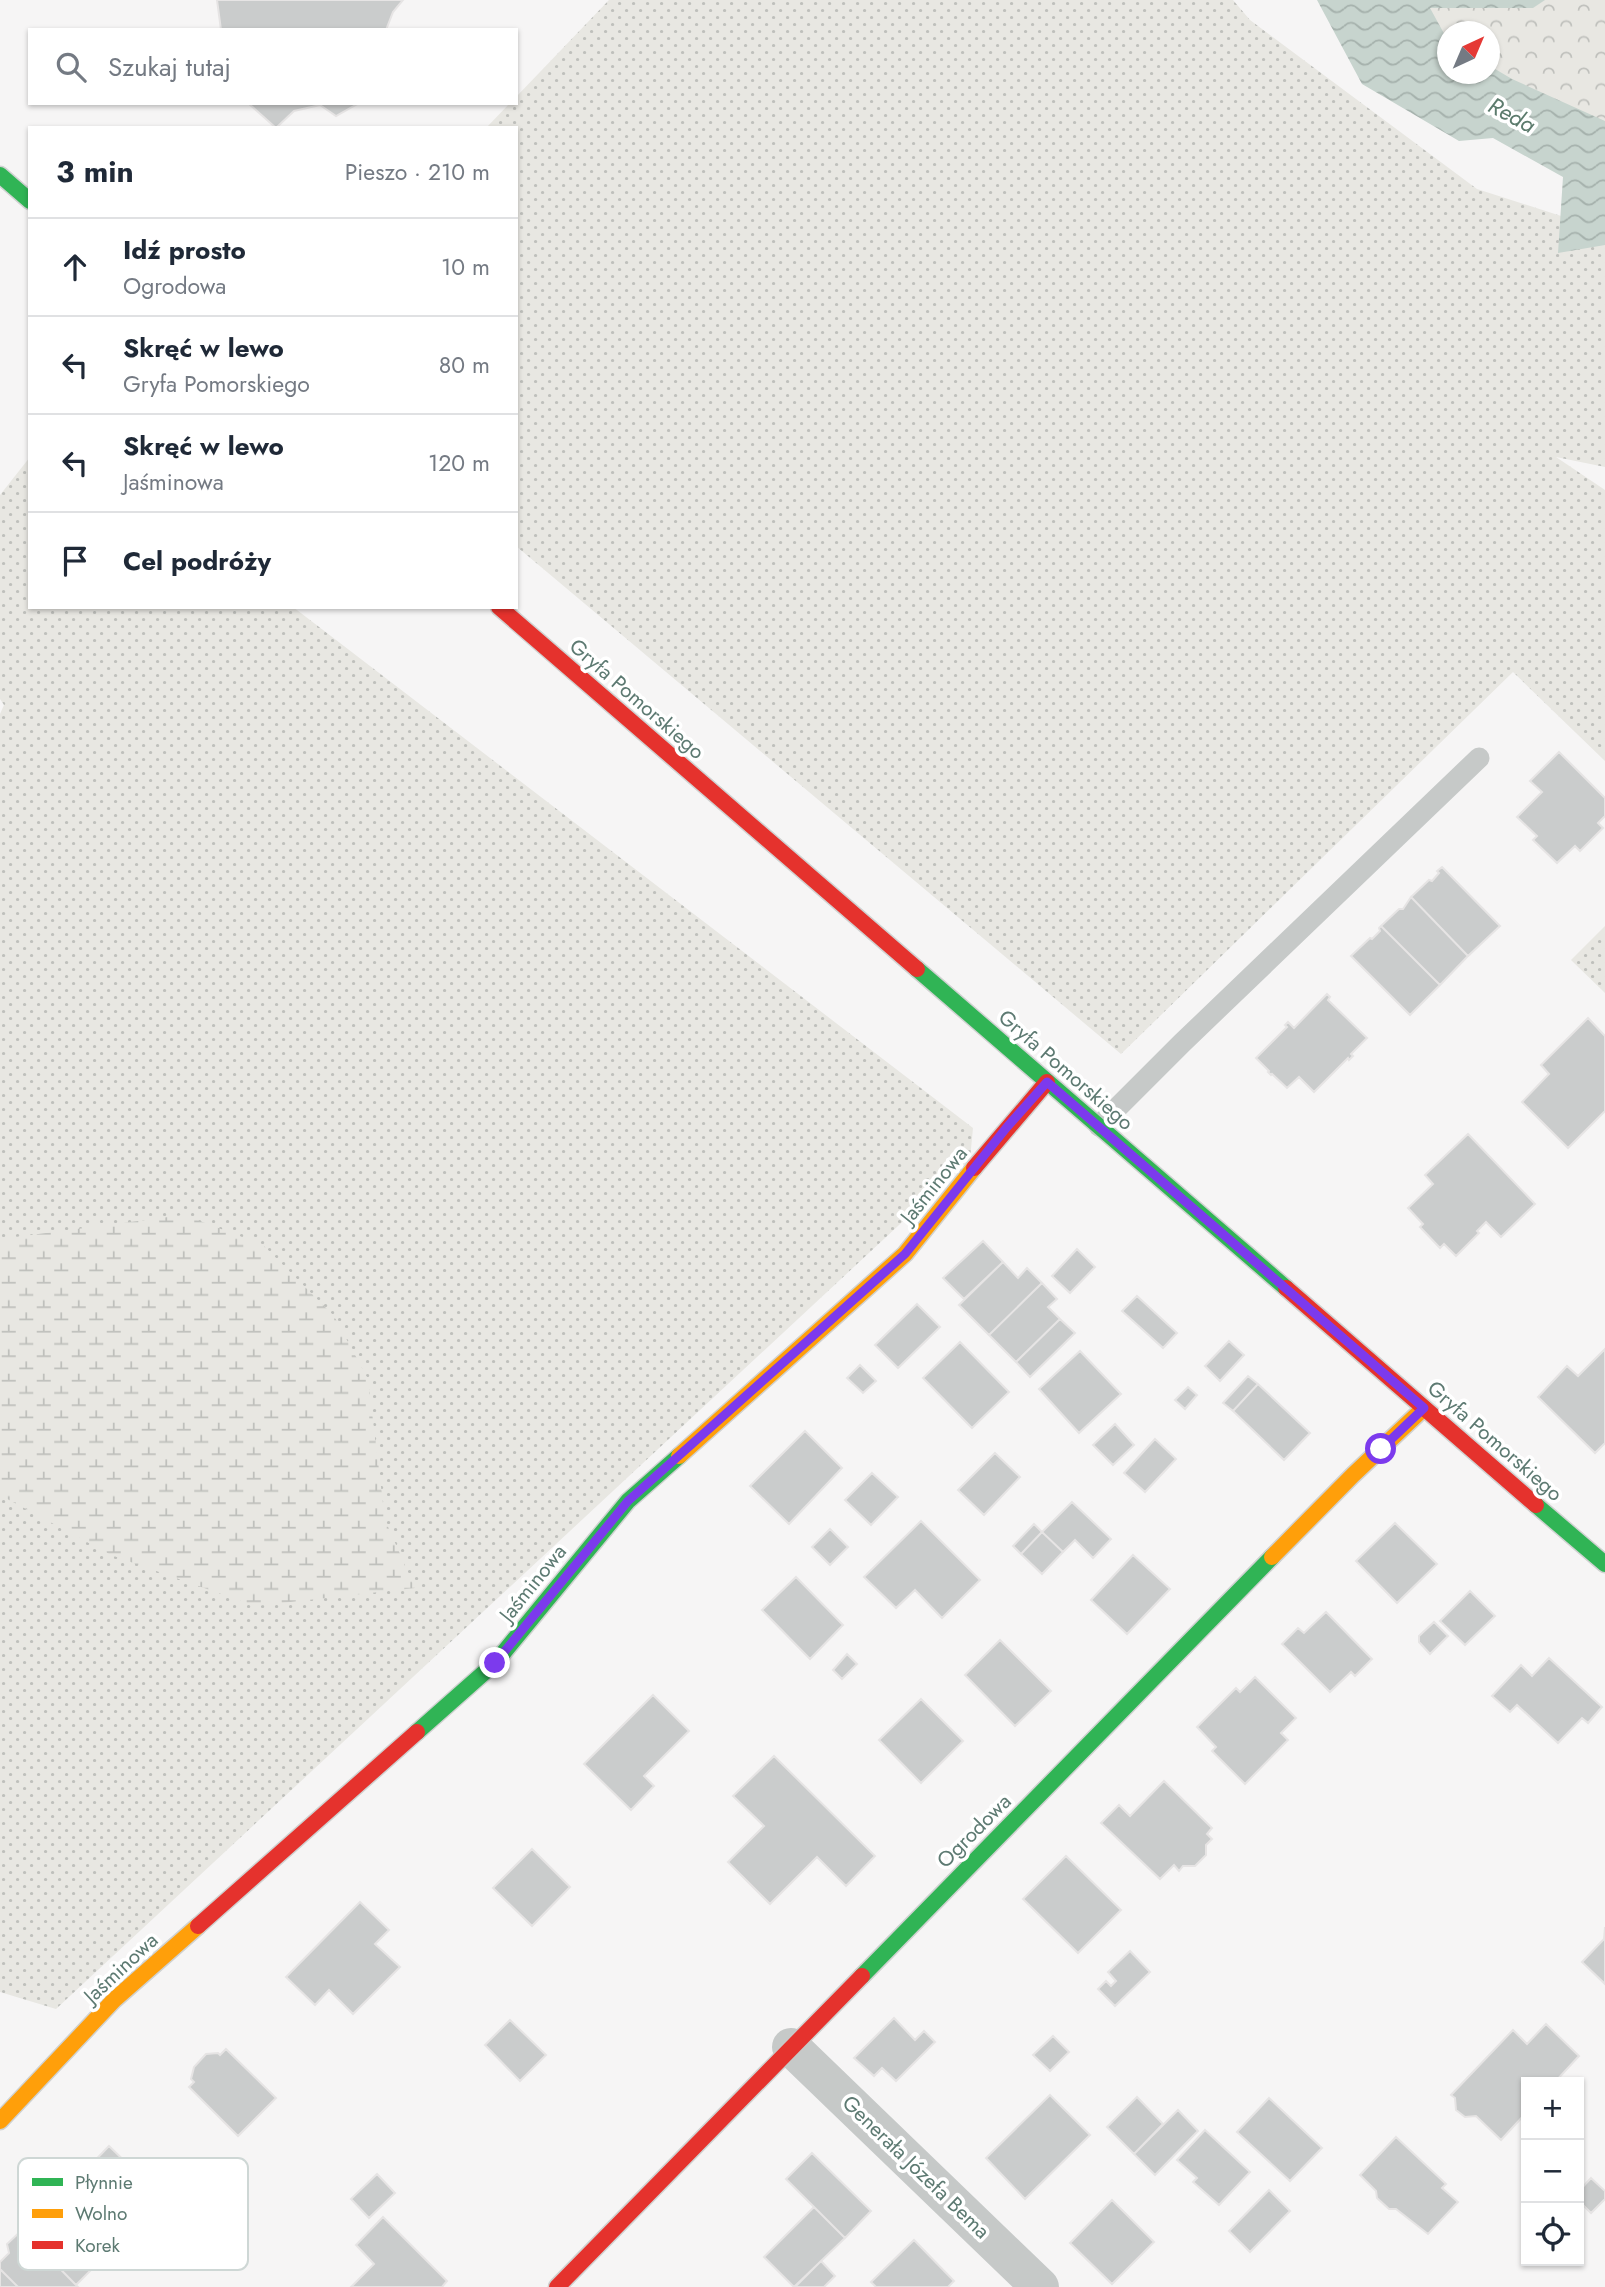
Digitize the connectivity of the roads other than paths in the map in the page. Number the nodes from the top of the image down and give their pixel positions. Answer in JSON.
{"nodes":[{"id":1,"x":0,"y":176,"type":"edge"},
{"id":2,"x":28,"y":199,"type":"edge"},
{"id":3,"x":501,"y":609,"type":"edge"},
{"id":4,"x":1479,"y":758,"type":"dead end"},
{"id":5,"x":1047,"y":1082,"type":"junction"},
{"id":6,"x":1099,"y":1126,"type":"junction"},
{"id":7,"x":1424,"y":1408,"type":"junction"},
{"id":8,"x":1605,"y":1564,"type":"edge"},
{"id":9,"x":791,"y":2047,"type":"junction"},
{"id":10,"x":0,"y":2121,"type":"edge"},
{"id":11,"x":557,"y":2287,"type":"edge"},
{"id":12,"x":1040,"y":2287,"type":"edge"}],
"edges":[{"from":1,"to":2,"type":"street"},
{"from":3,"to":5,"type":"street","name":"Gryfa Pomorskiego"},
{"from":4,"to":6,"type":"lane"},
{"from":5,"to":6,"type":"street","name":"Gryfa Pomorskiego"},
{"from":5,"to":10,"type":"street","name":"Jaśminowa"},
{"from":6,"to":7,"type":"street","name":"Gryfa Pomorskiego"},
{"from":7,"to":8,"type":"street","name":"Gryfa Pomorskiego"},
{"from":7,"to":9,"type":"street","name":"Ogrodowa"},
{"from":9,"to":11,"type":"street","name":"Ogrodowa"},
{"from":9,"to":12,"type":"street","name":"Generała Józefa Bema"}]}
